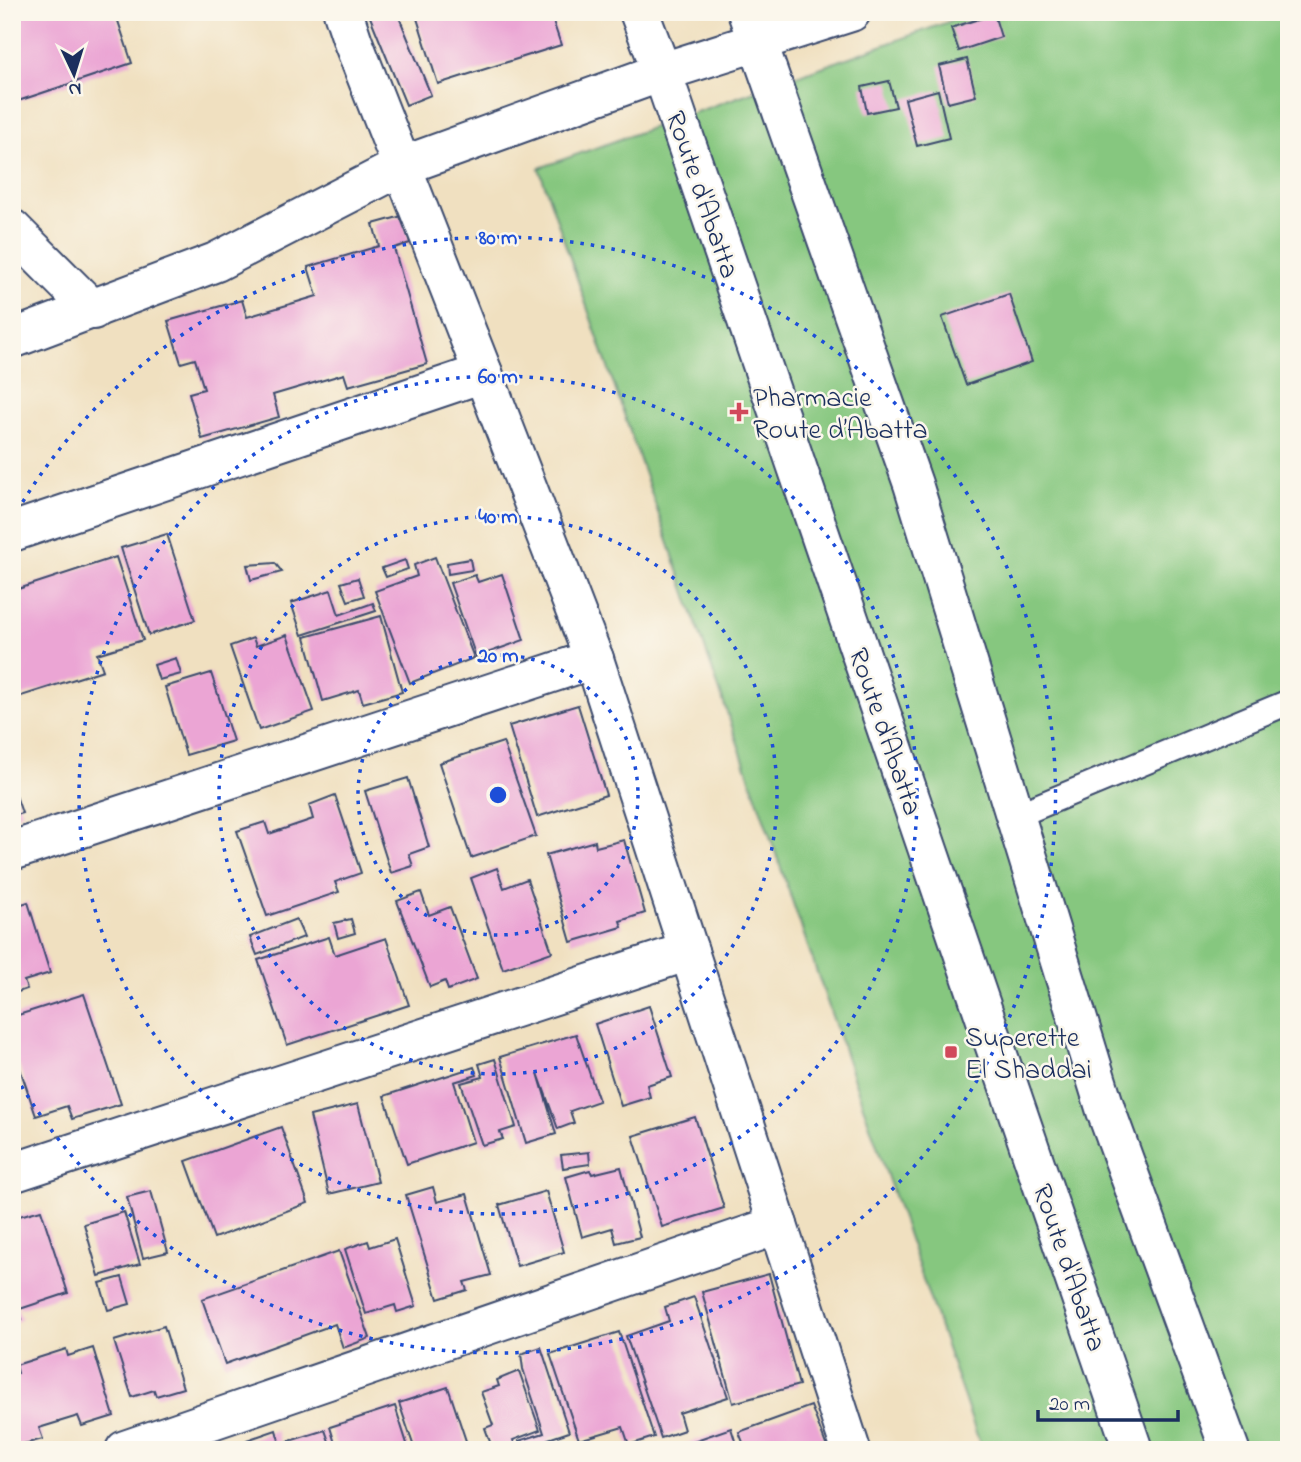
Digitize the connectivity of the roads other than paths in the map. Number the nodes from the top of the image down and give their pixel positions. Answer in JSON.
{"nodes":[{"id":1,"x":343,"y":12,"type":"edge"},
{"id":2,"x":639,"y":12,"type":"edge"},
{"id":3,"x":851,"y":12,"type":"edge"},
{"id":4,"x":752,"y":27,"type":"edge"},
{"id":5,"x":662,"y":72,"type":"junction"},
{"id":6,"x":402,"y":166,"type":"junction"},
{"id":7,"x":12,"y":229,"type":"edge"},
{"id":8,"x":93,"y":310,"type":"junction"},
{"id":9,"x":12,"y":339,"type":"edge"},
{"id":10,"x":483,"y":373,"type":"junction"},
{"id":11,"x":12,"y":532,"type":"edge"},
{"id":12,"x":594,"y":659,"type":"junction"},
{"id":13,"x":1289,"y":702,"type":"edge"},
{"id":14,"x":1015,"y":816,"type":"junction"},
{"id":15,"x":12,"y":851,"type":"edge"},
{"id":16,"x":689,"y":951,"type":"junction"},
{"id":17,"x":12,"y":1173,"type":"edge"},
{"id":18,"x":779,"y":1225,"type":"junction"},
{"id":19,"x":125,"y":1450,"type":"edge"},
{"id":20,"x":851,"y":1450,"type":"edge"},
{"id":21,"x":1133,"y":1450,"type":"edge"},
{"id":22,"x":1230,"y":1450,"type":"edge"}],
"edges":[{"from":1,"to":6,"type":"street"},
{"from":2,"to":5,"type":"street","name":"Route d'Abatta"},
{"from":3,"to":4,"type":"street"},
{"from":4,"to":5,"type":"street"},
{"from":4,"to":14,"type":"street"},
{"from":5,"to":6,"type":"street"},
{"from":5,"to":21,"type":"street","name":"Route d'Abatta"},
{"from":6,"to":8,"type":"street"},
{"from":6,"to":10,"type":"street"},
{"from":7,"to":8,"type":"street"},
{"from":8,"to":9,"type":"street"},
{"from":10,"to":11,"type":"street"},
{"from":10,"to":12,"type":"street"},
{"from":12,"to":15,"type":"street"},
{"from":12,"to":16,"type":"street"},
{"from":13,"to":14,"type":"lane"},
{"from":14,"to":22,"type":"street"},
{"from":16,"to":17,"type":"street"},
{"from":16,"to":18,"type":"street"},
{"from":18,"to":19,"type":"street"},
{"from":18,"to":20,"type":"street"}]}
